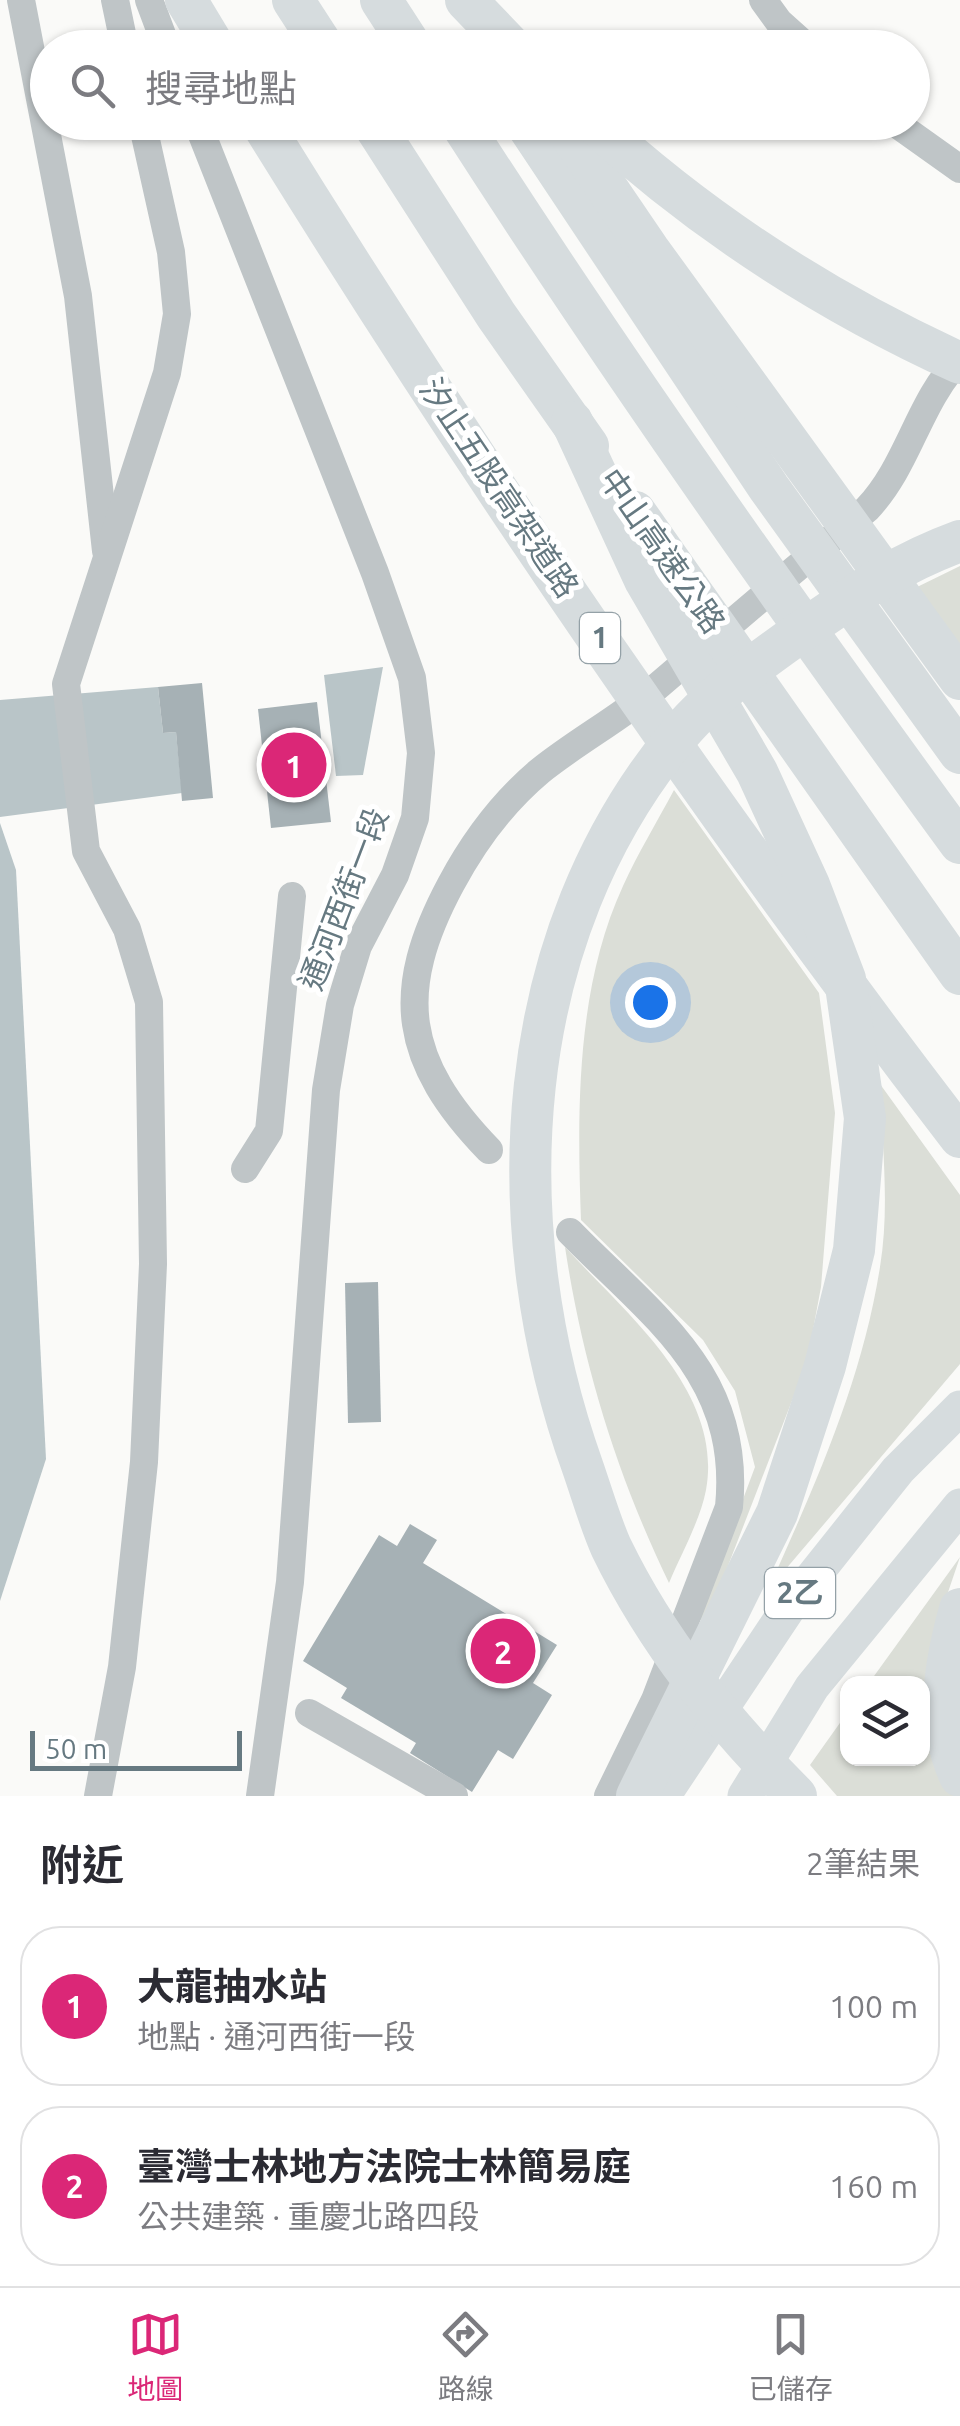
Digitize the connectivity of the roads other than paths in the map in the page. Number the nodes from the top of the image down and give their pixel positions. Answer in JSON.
{"nodes":[{"id":1,"x":21,"y":0,"type":"edge"},
{"id":2,"x":115,"y":0,"type":"edge"},
{"id":3,"x":148,"y":0,"type":"edge"},
{"id":4,"x":186,"y":0,"type":"edge"},
{"id":5,"x":294,"y":0,"type":"edge"},
{"id":6,"x":382,"y":0,"type":"edge"},
{"id":7,"x":446,"y":0,"type":"edge"},
{"id":8,"x":466,"y":0,"type":"edge"},
{"id":9,"x":479,"y":0,"type":"edge"},
{"id":10,"x":763,"y":0,"type":"edge"},
{"id":11,"x":122,"y":30,"type":"edge"},
{"id":12,"x":160,"y":30,"type":"edge"},
{"id":13,"x":204,"y":30,"type":"edge"},
{"id":14,"x":313,"y":30,"type":"edge"},
{"id":15,"x":401,"y":30,"type":"edge"},
{"id":16,"x":465,"y":30,"type":"edge"},
{"id":17,"x":495,"y":30,"type":"edge"},
{"id":18,"x":500,"y":30,"type":"edge"},
{"id":19,"x":788,"y":30,"type":"edge"},
{"id":20,"x":30,"y":47,"type":"edge"},
{"id":21,"x":48,"y":140,"type":"edge"},
{"id":22,"x":146,"y":140,"type":"edge"},
{"id":23,"x":204,"y":140,"type":"edge"},
{"id":24,"x":274,"y":140,"type":"edge"},
{"id":25,"x":384,"y":140,"type":"edge"},
{"id":26,"x":472,"y":140,"type":"edge"},
{"id":27,"x":537,"y":140,"type":"edge"},
{"id":28,"x":574,"y":140,"type":"edge"},
{"id":29,"x":612,"y":140,"type":"edge"},
{"id":30,"x":919,"y":140,"type":"edge"},
{"id":31,"x":960,"y":169,"type":"edge"},
{"id":32,"x":954,"y":359,"type":"edge"},
{"id":33,"x":960,"y":541,"type":"edge"},
{"id":34,"x":106,"y":562,"type":"junction"},
{"id":35,"x":658,"y":572,"type":"junction"},
{"id":36,"x":960,"y":678,"type":"edge"},
{"id":37,"x":960,"y":753,"type":"edge"},
{"id":38,"x":960,"y":842,"type":"edge"},
{"id":39,"x":292,"y":896,"type":"dead end"},
{"id":40,"x":960,"y":974,"type":"edge"},
{"id":41,"x":960,"y":1138,"type":"edge"},
{"id":42,"x":489,"y":1150,"type":"dead end"},
{"id":43,"x":245,"y":1169,"type":"dead end"},
{"id":44,"x":570,"y":1232,"type":"dead end"},
{"id":45,"x":960,"y":1408,"type":"edge"},
{"id":46,"x":960,"y":1506,"type":"edge"},
{"id":47,"x":960,"y":1609,"type":"edge"},
{"id":48,"x":308,"y":1713,"type":"dead end"},
{"id":49,"x":960,"y":1776,"type":"edge"},
{"id":50,"x":98,"y":1796,"type":"edge"},
{"id":51,"x":260,"y":1796,"type":"edge"},
{"id":52,"x":454,"y":1796,"type":"edge"},
{"id":53,"x":608,"y":1796,"type":"edge"},
{"id":54,"x":638,"y":1796,"type":"edge"},
{"id":55,"x":663,"y":1796,"type":"edge"},
{"id":56,"x":745,"y":1796,"type":"edge"},
{"id":57,"x":796,"y":1796,"type":"edge"}],
"edges":[{"from":1,"to":20,"type":"street"},
{"from":2,"to":11,"type":"street"},
{"from":3,"to":12,"type":"street"},
{"from":4,"to":13,"type":"highway"},
{"from":5,"to":14,"type":"highway"},
{"from":6,"to":15,"type":"highway"},
{"from":7,"to":16,"type":"highway"},
{"from":8,"to":17,"type":"highway"},
{"from":9,"to":18,"type":"highway"},
{"from":10,"to":19,"type":"street"},
{"from":21,"to":34,"type":"street"},
{"from":22,"to":34,"type":"street"},
{"from":23,"to":51,"type":"street","name":"通河西街一段"},
{"from":24,"to":41,"type":"highway","name":"汐止五股高架道路","number":"1"},
{"from":25,"to":35,"type":"highway","name":"中山高速公路"},
{"from":26,"to":38,"type":"highway"},
{"from":27,"to":37,"type":"highway"},
{"from":28,"to":36,"type":"highway"},
{"from":29,"to":32,"type":"highway"},
{"from":30,"to":31,"type":"street"},
{"from":32,"to":42,"type":"street"},
{"from":33,"to":57,"type":"highway"},
{"from":34,"to":50,"type":"street"},
{"from":35,"to":40,"type":"highway","name":"中山高速公路"},
{"from":35,"to":54,"type":"highway"},
{"from":39,"to":43,"type":"street"},
{"from":44,"to":53,"type":"street"},
{"from":45,"to":55,"type":"main road","number":"2乙"},
{"from":46,"to":56,"type":"main road","number":"2乙"},
{"from":47,"to":49,"type":"highway"},
{"from":48,"to":52,"type":"street"}]}
